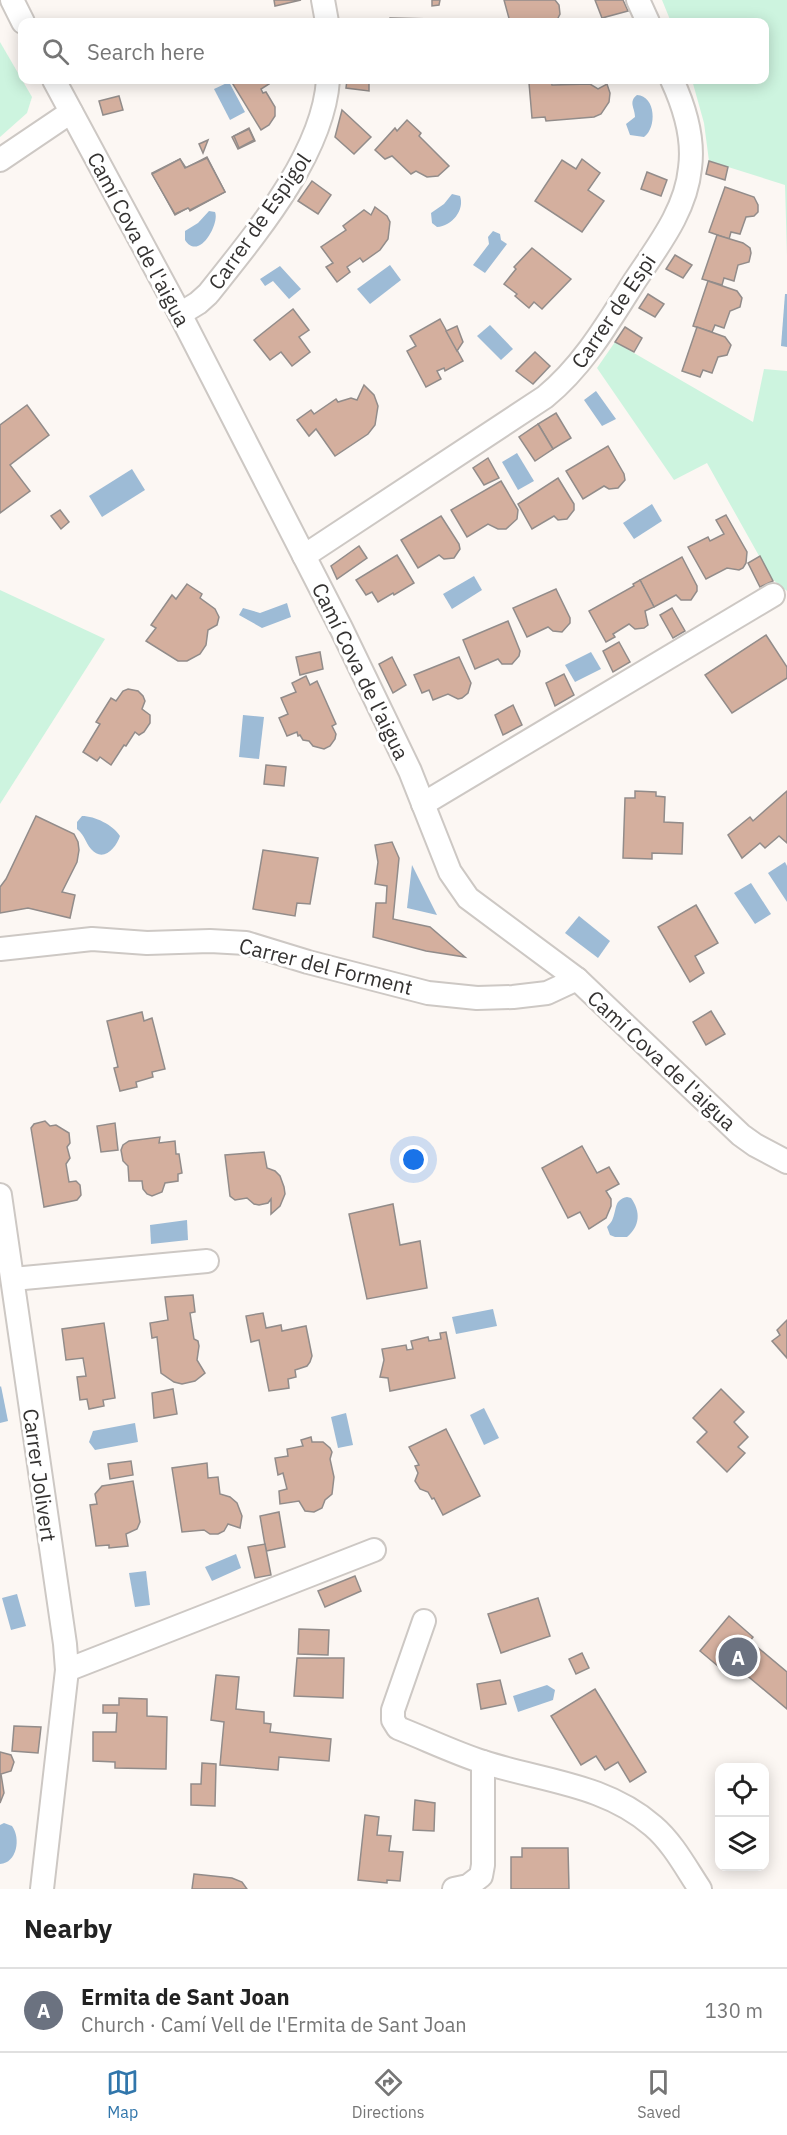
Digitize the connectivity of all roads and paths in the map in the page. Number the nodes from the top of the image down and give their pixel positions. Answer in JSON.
{"nodes":[{"id":1,"x":12,"y":0,"type":"edge"},
{"id":2,"x":323,"y":0,"type":"edge"},
{"id":3,"x":638,"y":0,"type":"edge"},
{"id":4,"x":21,"y":18,"type":"edge"},
{"id":5,"x":326,"y":18,"type":"edge"},
{"id":6,"x":646,"y":18,"type":"edge"},
{"id":7,"x":56,"y":84,"type":"edge"},
{"id":8,"x":327,"y":84,"type":"edge"},
{"id":9,"x":674,"y":84,"type":"edge"},
{"id":10,"x":71,"y":112,"type":"junction"},
{"id":11,"x":0,"y":160,"type":"edge"},
{"id":12,"x":180,"y":314,"type":"junction"},
{"id":13,"x":304,"y":556,"type":"junction"},
{"id":14,"x":773,"y":595,"type":"dead end"},
{"id":15,"x":423,"y":804,"type":"junction"},
{"id":16,"x":0,"y":949,"type":"edge"},
{"id":17,"x":577,"y":979,"type":"junction"},
{"id":18,"x":787,"y":1162,"type":"edge"},
{"id":19,"x":0,"y":1195,"type":"edge"},
{"id":20,"x":207,"y":1261,"type":"dead end"},
{"id":21,"x":13,"y":1279,"type":"junction"},
{"id":22,"x":375,"y":1550,"type":"dead end"},
{"id":23,"x":424,"y":1621,"type":"dead end"},
{"id":24,"x":67,"y":1670,"type":"junction"},
{"id":25,"x":483,"y":1762,"type":"junction"},
{"id":26,"x":42,"y":1889,"type":"edge"},
{"id":27,"x":454,"y":1889,"type":"edge"},
{"id":28,"x":699,"y":1889,"type":"edge"}],
"edges":[{"from":1,"to":4,"type":"street"},
{"from":2,"to":5,"type":"street"},
{"from":3,"to":6,"type":"street"},
{"from":7,"to":10,"type":"street","name":"Camí Cova de l'aigua"},
{"from":8,"to":12,"type":"street","name":"Carrer de Espigol"},
{"from":9,"to":13,"type":"street","name":"Carrer de Espi"},
{"from":10,"to":11,"type":"street"},
{"from":10,"to":12,"type":"street","name":"Camí Cova de l'aigua"},
{"from":12,"to":13,"type":"street","name":"Camí Cova de l'aigua"},
{"from":13,"to":15,"type":"street","name":"Camí Cova de l'aigua"},
{"from":14,"to":15,"type":"street"},
{"from":15,"to":17,"type":"street","name":"Camí Cova de l'aigua"},
{"from":16,"to":17,"type":"street","name":"Carrer del Forment"},
{"from":17,"to":18,"type":"street","name":"Camí Cova de l'aigua"},
{"from":19,"to":21,"type":"street","name":"Carrer Jolivert"},
{"from":20,"to":21,"type":"street"},
{"from":21,"to":24,"type":"street","name":"Carrer Jolivert"},
{"from":22,"to":24,"type":"street"},
{"from":23,"to":25,"type":"street"},
{"from":24,"to":26,"type":"street","name":"Carrer Jolivert"},
{"from":25,"to":27,"type":"street"},
{"from":25,"to":28,"type":"street"}]}
